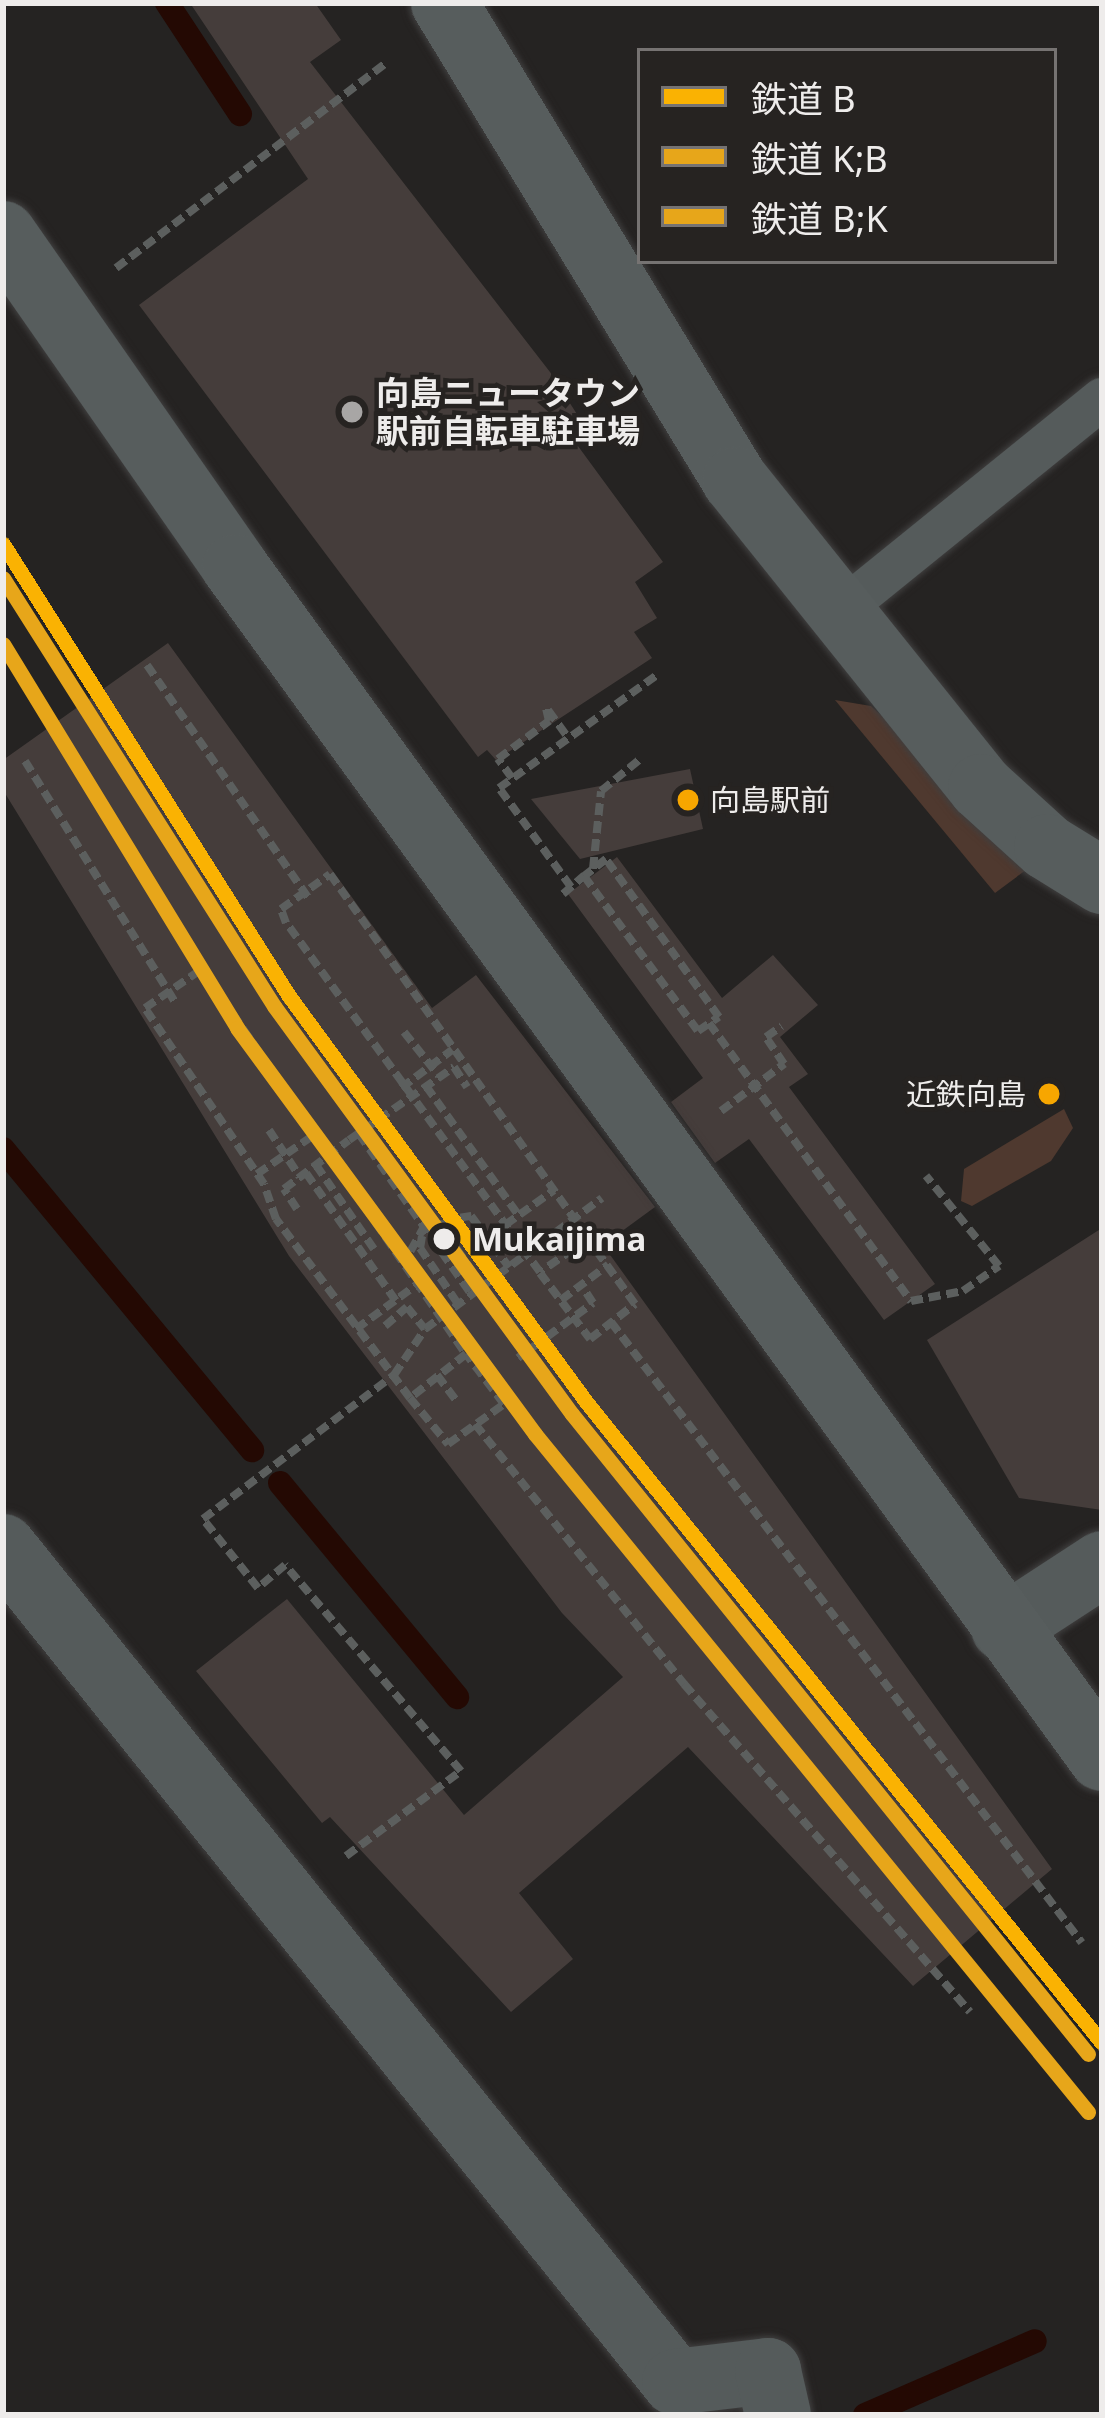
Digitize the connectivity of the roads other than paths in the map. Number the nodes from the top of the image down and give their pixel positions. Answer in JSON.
{"nodes":[{"id":1,"x":444,"y":3,"type":"edge"},
{"id":2,"x":3,"y":234,"type":"edge"},
{"id":3,"x":1102,"y":399,"type":"edge"},
{"id":4,"x":840,"y":611,"type":"junction"},
{"id":5,"x":1102,"y":881,"type":"edge"},
{"id":6,"x":3,"y":1547,"type":"edge"},
{"id":7,"x":1102,"y":1564,"type":"edge"},
{"id":8,"x":1004,"y":1628,"type":"junction"},
{"id":9,"x":1102,"y":1758,"type":"edge"},
{"id":10,"x":775,"y":2400,"type":"edge"}],
"edges":[{"from":1,"to":4,"type":"street"},
{"from":2,"to":8,"type":"street"},
{"from":3,"to":4,"type":"lane"},
{"from":4,"to":5,"type":"street"},
{"from":6,"to":10,"type":"street"},
{"from":7,"to":8,"type":"street"},
{"from":8,"to":9,"type":"street"}]}
